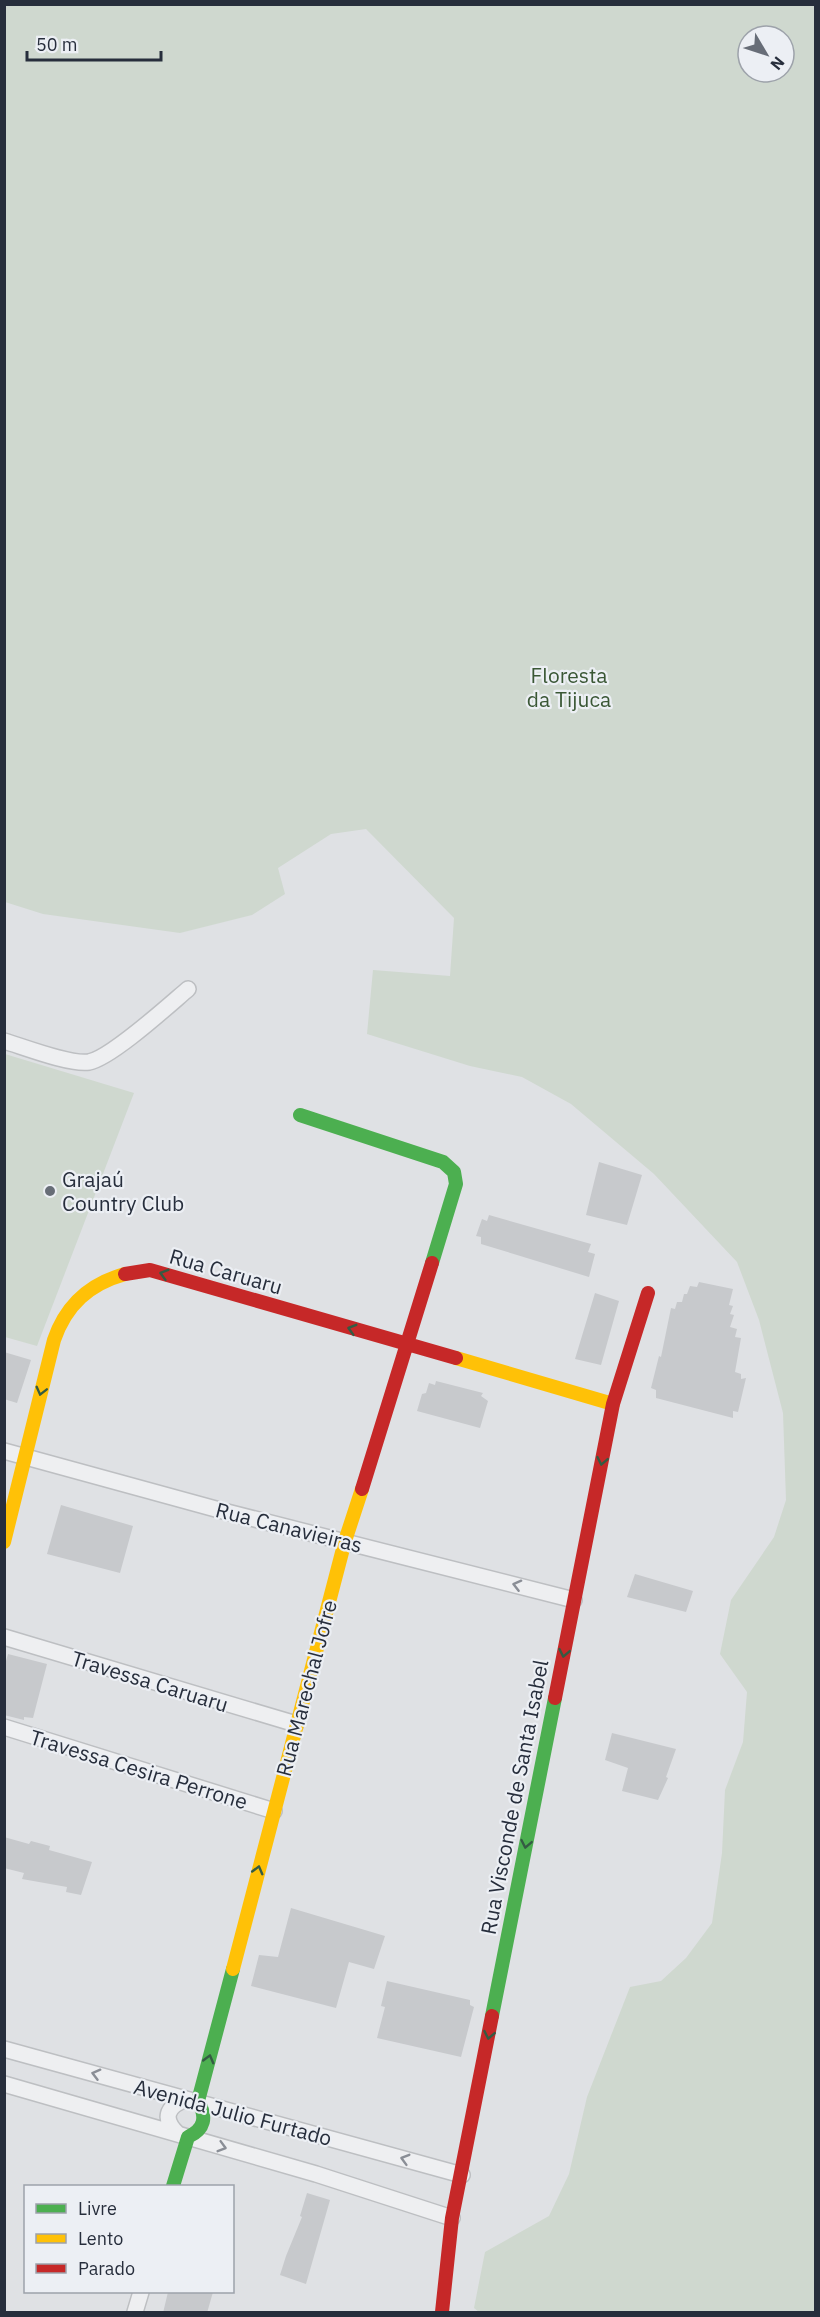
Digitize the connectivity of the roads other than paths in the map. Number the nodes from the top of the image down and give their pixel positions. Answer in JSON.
{"nodes":[{"id":1,"x":188,"y":989,"type":"dead end"},
{"id":2,"x":4,"y":1041,"type":"edge"},
{"id":3,"x":300,"y":1115,"type":"dead end"},
{"id":4,"x":648,"y":1293,"type":"dead end"},
{"id":5,"x":408,"y":1345,"type":"junction"},
{"id":6,"x":613,"y":1404,"type":"junction"},
{"id":7,"x":4,"y":1451,"type":"edge"},
{"id":8,"x":26,"y":1456,"type":"junction"},
{"id":9,"x":345,"y":1541,"type":"junction"},
{"id":10,"x":4,"y":1542,"type":"edge"},
{"id":11,"x":574,"y":1600,"type":"junction"},
{"id":12,"x":4,"y":1637,"type":"edge"},
{"id":13,"x":296,"y":1724,"type":"junction"},
{"id":14,"x":4,"y":1727,"type":"edge"},
{"id":15,"x":274,"y":1811,"type":"junction"},
{"id":16,"x":4,"y":2049,"type":"edge"},
{"id":17,"x":4,"y":2084,"type":"edge"},
{"id":18,"x":192,"y":2100,"type":"junction"},
{"id":19,"x":183,"y":2135,"type":"junction"},
{"id":20,"x":462,"y":2175,"type":"junction"},
{"id":21,"x":173,"y":2185,"type":"edge"},
{"id":22,"x":452,"y":2218,"type":"junction"},
{"id":23,"x":141,"y":2293,"type":"edge"},
{"id":24,"x":135,"y":2313,"type":"edge"},
{"id":25,"x":442,"y":2313,"type":"edge"}],
"edges":[{"from":1,"to":2,"type":"street"},
{"from":3,"to":5,"type":"street","name":"Rua Marechal Jofre"},
{"from":4,"to":6,"type":"street","name":"Rua Visconde de Santa Isabel"},
{"from":5,"to":6,"type":"street","name":"Rua Caruaru"},
{"from":5,"to":8,"type":"street","name":"Rua Caruaru","one_way":true},
{"from":5,"to":9,"type":"street","name":"Rua Marechal Jofre"},
{"from":6,"to":11,"type":"street","name":"Rua Visconde de Santa Isabel","one_way":true},
{"from":7,"to":8,"type":"street","name":"Rua Canavieiras"},
{"from":8,"to":9,"type":"street","name":"Rua Canavieiras"},
{"from":8,"to":10,"type":"street","name":"Rua Caruaru"},
{"from":11,"to":9,"type":"street","name":"Rua Canavieiras","one_way":true},
{"from":9,"to":13,"type":"street","name":"Rua Marechal Jofre"},
{"from":11,"to":20,"type":"street","name":"Rua Visconde de Santa Isabel","one_way":true},
{"from":12,"to":13,"type":"street","name":"Travessa Caruaru"},
{"from":13,"to":15,"type":"street","name":"Rua Marechal Jofre"},
{"from":14,"to":15,"type":"street","name":"Travessa Cesira Perrone"},
{"from":18,"to":15,"type":"street","name":"Rua Marechal Jofre","one_way":true},
{"from":18,"to":16,"type":"street","name":"Avenida Julio Furtado","one_way":true},
{"from":17,"to":19,"type":"street","name":"Avenida Julio Furtado"},
{"from":18,"to":19,"type":"street","name":"Rua Marechal Jofre"},
{"from":18,"to":19,"type":"street","name":"Rua Marechal Jofre"},
{"from":20,"to":18,"type":"street","name":"Avenida Julio Furtado","one_way":true},
{"from":19,"to":21,"type":"street","name":"Rua Marechal Jofre"},
{"from":19,"to":22,"type":"street","name":"Avenida Julio Furtado","one_way":true},
{"from":20,"to":22,"type":"street","name":"Rua Visconde de Santa Isabel"},
{"from":22,"to":25,"type":"street","name":"Rua Visconde de Santa Isabel"},
{"from":23,"to":24,"type":"street"}]}
